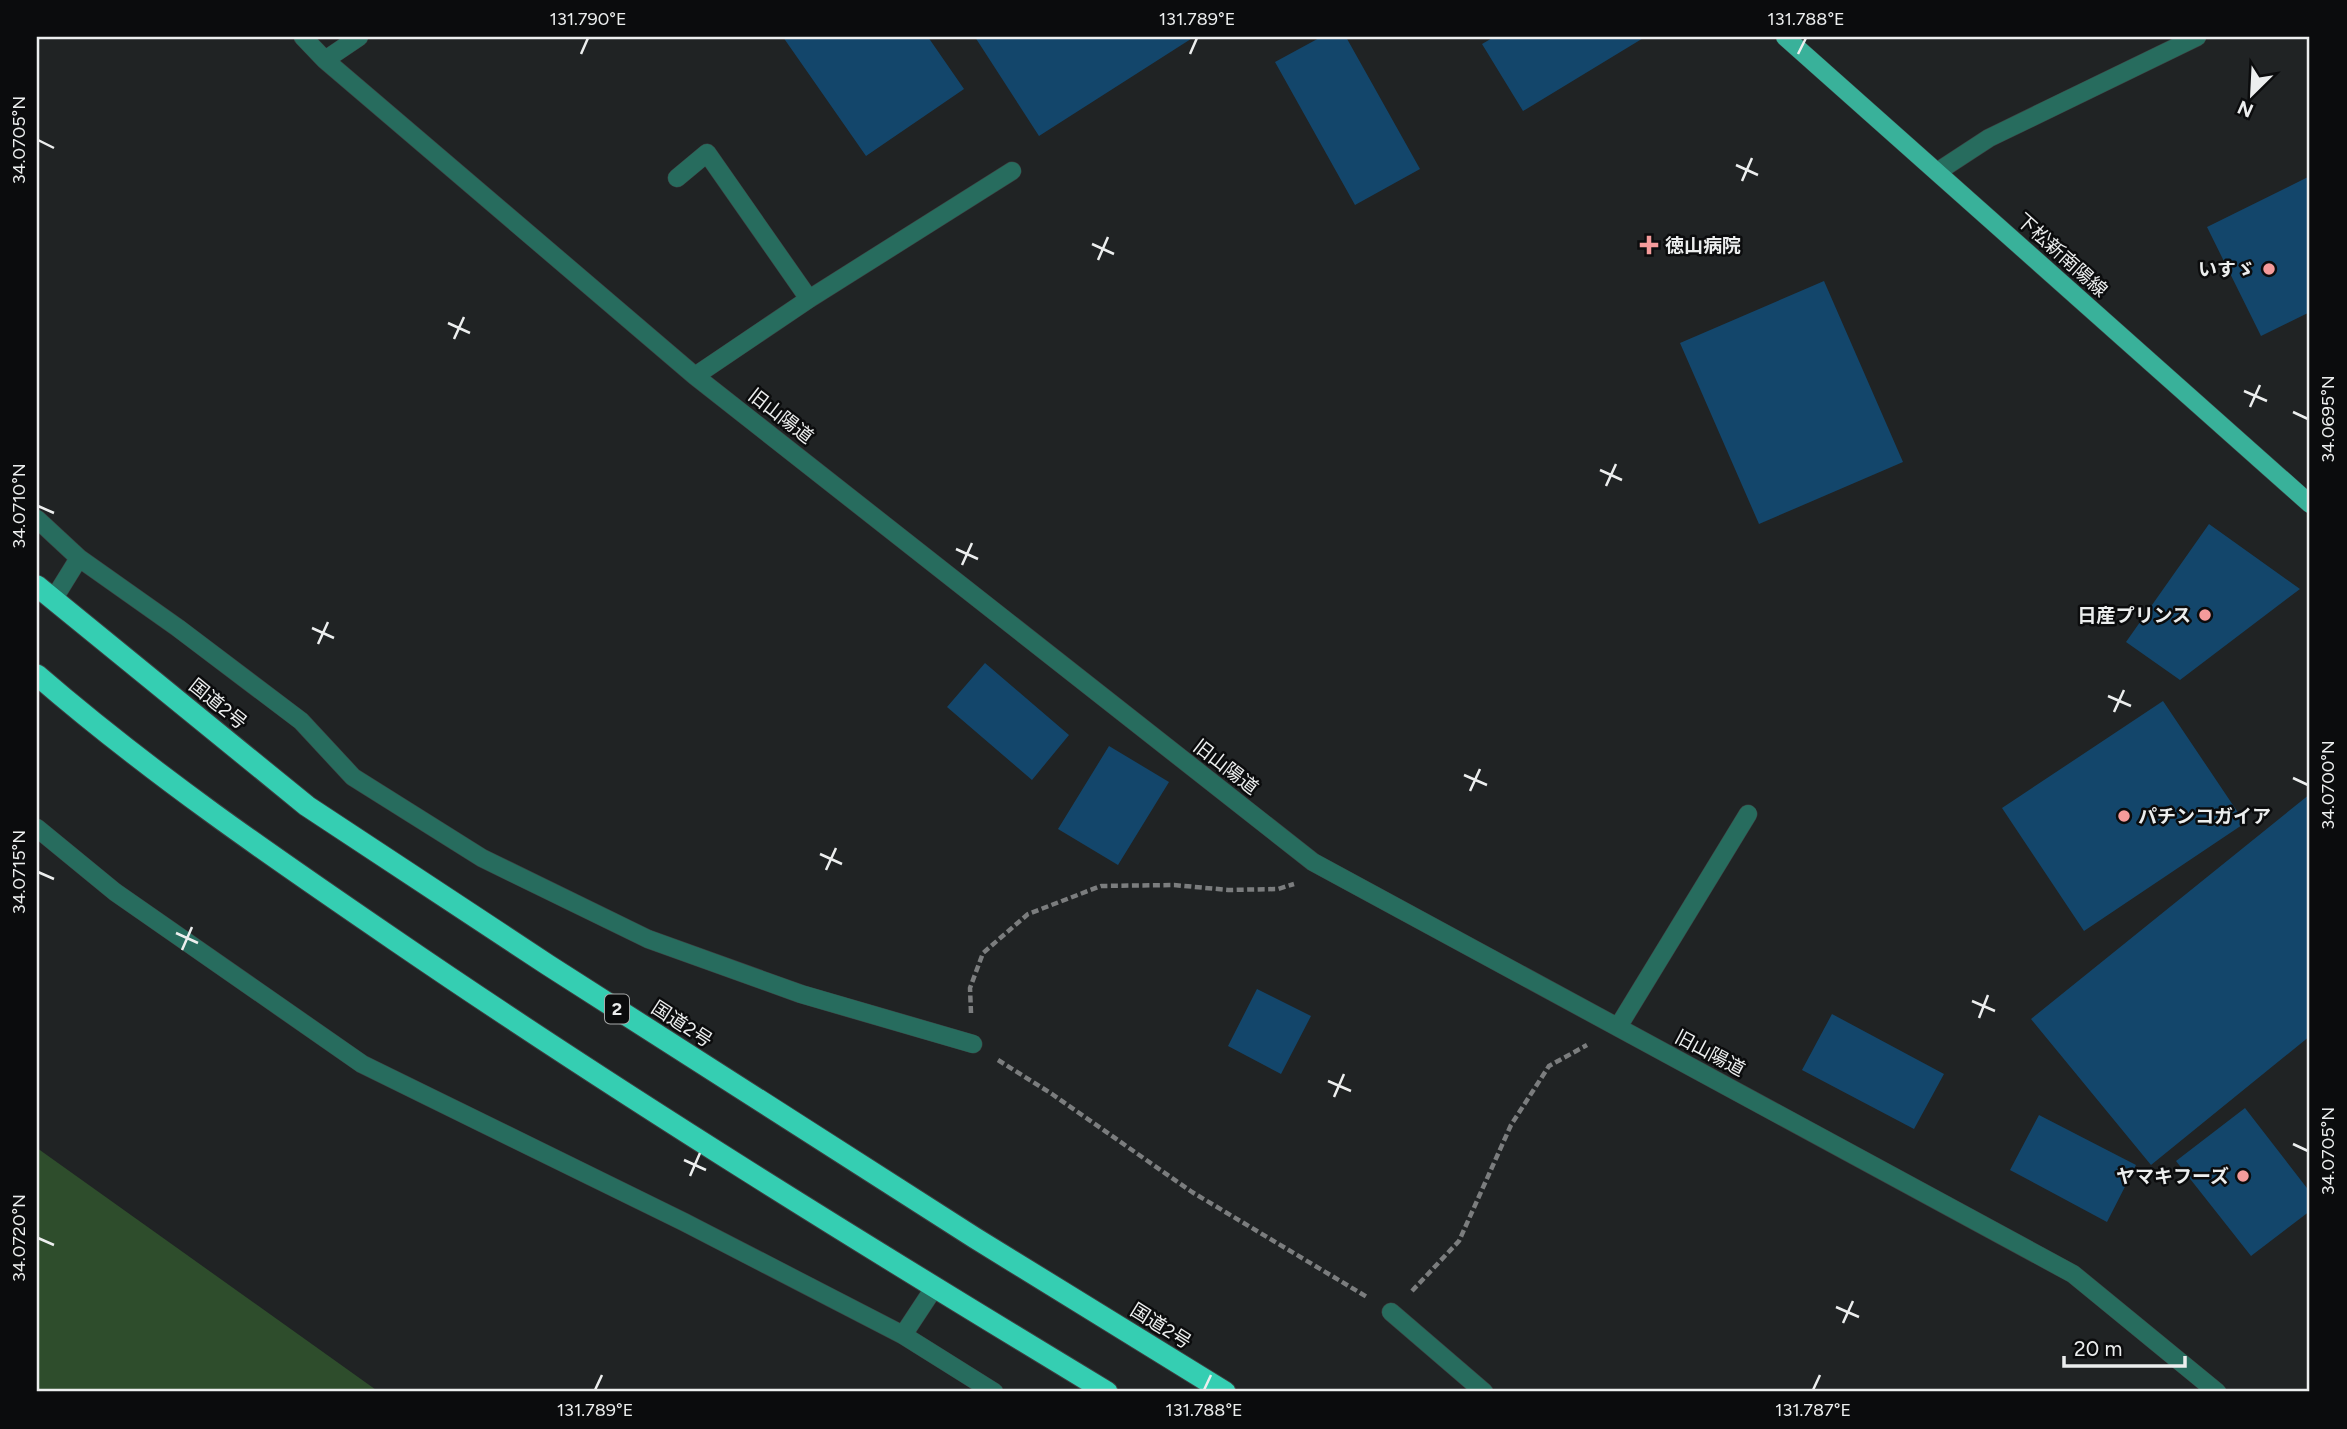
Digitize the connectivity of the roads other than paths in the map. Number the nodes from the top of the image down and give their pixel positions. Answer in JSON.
{"nodes":[{"id":1,"x":303,"y":37,"type":"edge"},
{"id":2,"x":359,"y":37,"type":"edge"},
{"id":3,"x":1785,"y":37,"type":"edge"},
{"id":4,"x":2197,"y":37,"type":"edge"},
{"id":5,"x":325,"y":60,"type":"junction"},
{"id":6,"x":1012,"y":172,"type":"dead end"},
{"id":7,"x":1937,"y":172,"type":"junction"},
{"id":8,"x":677,"y":178,"type":"dead end"},
{"id":9,"x":809,"y":299,"type":"junction"},
{"id":10,"x":695,"y":376,"type":"junction"},
{"id":11,"x":2310,"y":504,"type":"edge"},
{"id":12,"x":37,"y":519,"type":"edge"},
{"id":13,"x":79,"y":558,"type":"junction"},
{"id":14,"x":45,"y":593,"type":"edge"},
{"id":15,"x":37,"y":675,"type":"edge"},
{"id":16,"x":1748,"y":814,"type":"dead end"},
{"id":17,"x":37,"y":828,"type":"edge"},
{"id":18,"x":1618,"y":1027,"type":"junction"},
{"id":19,"x":973,"y":1044,"type":"road end"},
{"id":20,"x":934,"y":1288,"type":"junction"},
{"id":21,"x":1391,"y":1312,"type":"road end"},
{"id":22,"x":903,"y":1335,"type":"junction"},
{"id":23,"x":994,"y":1392,"type":"edge"},
{"id":24,"x":1107,"y":1392,"type":"edge"},
{"id":25,"x":1225,"y":1392,"type":"edge"},
{"id":26,"x":1484,"y":1392,"type":"edge"},
{"id":27,"x":2217,"y":1392,"type":"edge"}],
"edges":[{"from":1,"to":5,"type":"street","name":"旧山陽道"},
{"from":2,"to":5,"type":"street"},
{"from":3,"to":7,"type":"main road","name":"下松新南陽線"},
{"from":4,"to":7,"type":"street"},
{"from":5,"to":10,"type":"street","name":"旧山陽道"},
{"from":6,"to":9,"type":"street"},
{"from":7,"to":11,"type":"main road","name":"下松新南陽線"},
{"from":8,"to":9,"type":"street"},
{"from":9,"to":10,"type":"street"},
{"from":10,"to":18,"type":"street","name":"旧山陽道"},
{"from":12,"to":13,"type":"street"},
{"from":13,"to":14,"type":"street"},
{"from":13,"to":19,"type":"street"},
{"from":14,"to":25,"type":"highway","name":"国道2号","number":"2"},
{"from":15,"to":20,"type":"highway"},
{"from":16,"to":18,"type":"street"},
{"from":17,"to":22,"type":"street"},
{"from":18,"to":27,"type":"street","name":"旧山陽道"},
{"from":20,"to":22,"type":"street"},
{"from":20,"to":24,"type":"highway"},
{"from":21,"to":26,"type":"street"},
{"from":22,"to":23,"type":"street"}]}
